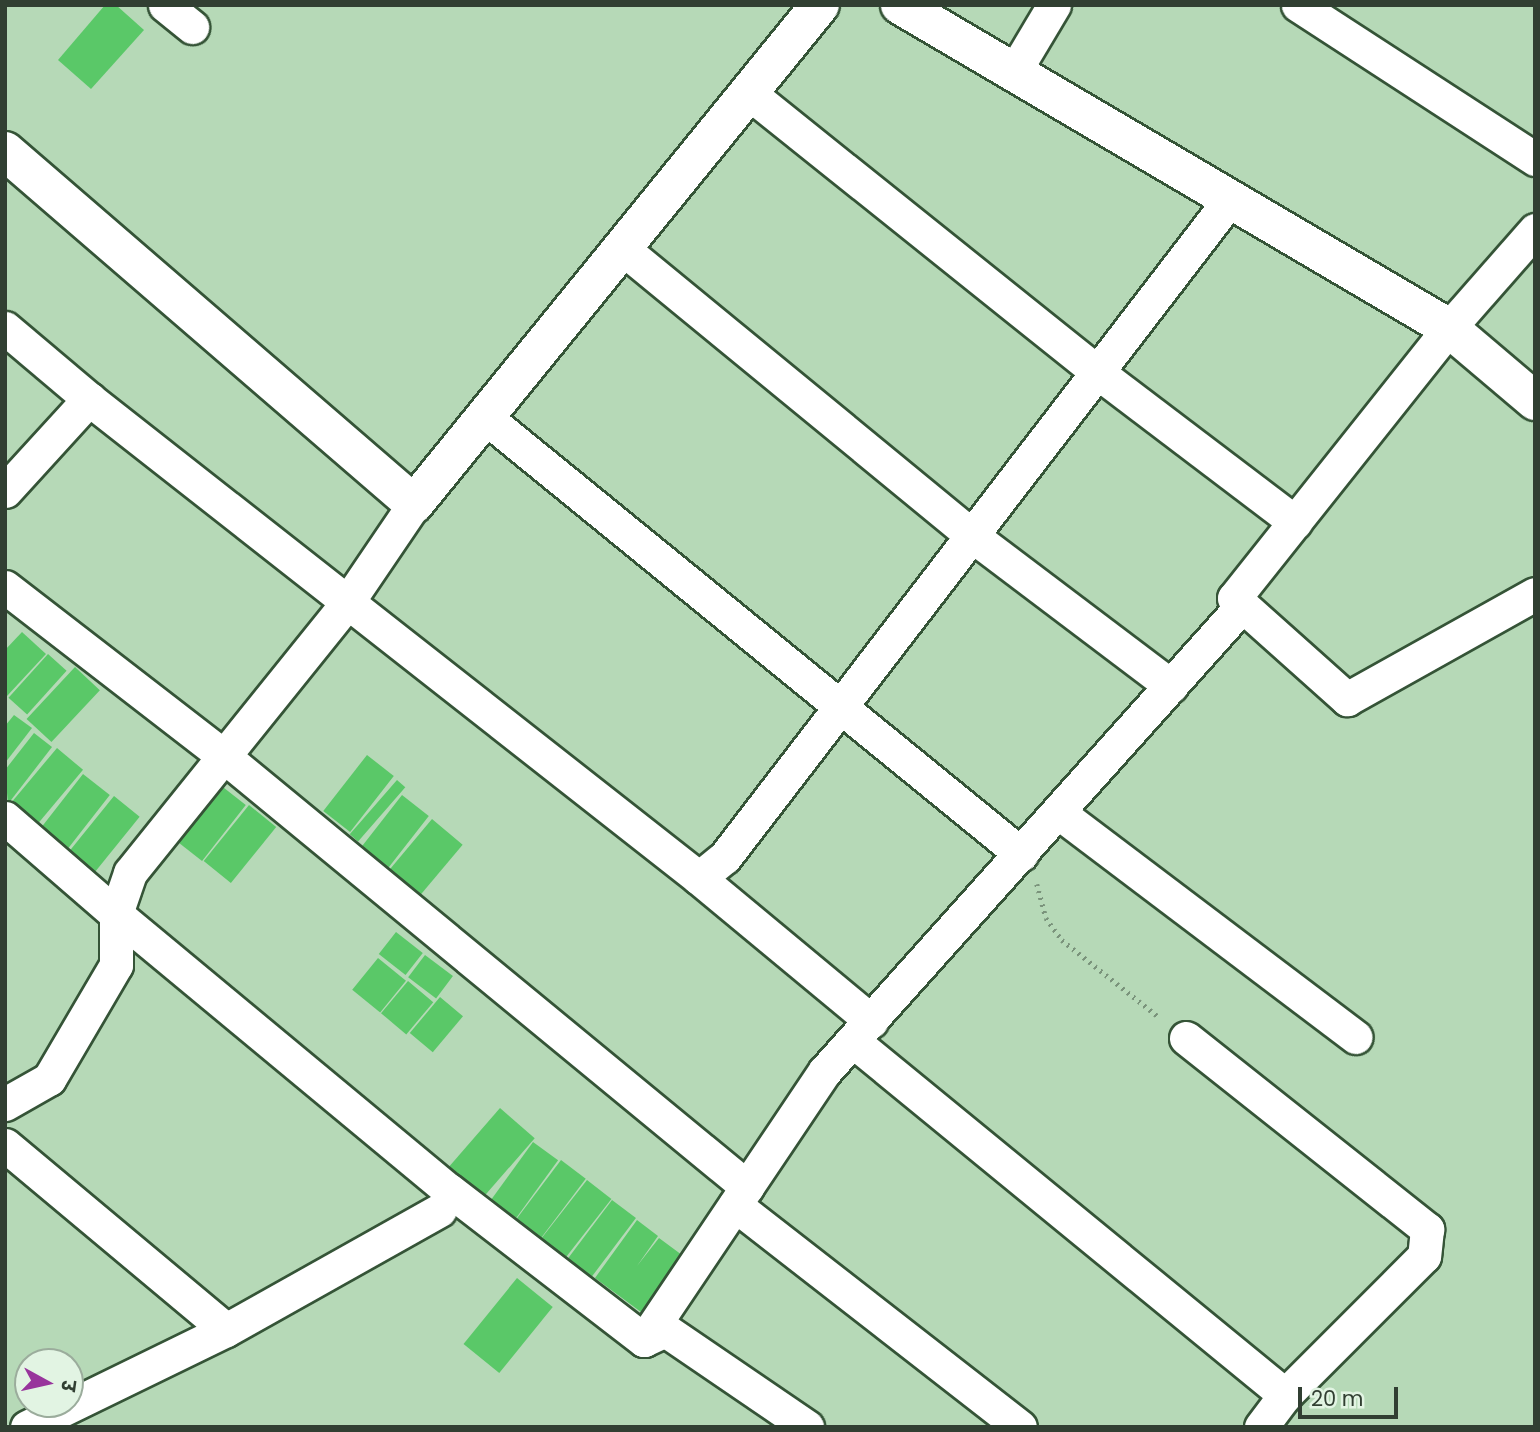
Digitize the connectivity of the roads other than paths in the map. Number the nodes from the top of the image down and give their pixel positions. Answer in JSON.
{"nodes":[{"id":1,"x":165,"y":5,"type":"edge"},
{"id":2,"x":820,"y":5,"type":"edge"},
{"id":3,"x":900,"y":5,"type":"edge"},
{"id":4,"x":1054,"y":5,"type":"edge"},
{"id":5,"x":1298,"y":5,"type":"edge"},
{"id":6,"x":191,"y":27,"type":"dead end"},
{"id":7,"x":1014,"y":72,"type":"junction"},
{"id":8,"x":749,"y":93,"type":"junction"},
{"id":9,"x":5,"y":151,"type":"edge"},
{"id":10,"x":1535,"y":159,"type":"edge"},
{"id":11,"x":1230,"y":199,"type":"junction"},
{"id":12,"x":1535,"y":230,"type":"edge"},
{"id":13,"x":622,"y":248,"type":"junction"},
{"id":14,"x":5,"y":328,"type":"edge"},
{"id":15,"x":1449,"y":328,"type":"junction"},
{"id":16,"x":1096,"y":371,"type":"junction"},
{"id":17,"x":89,"y":399,"type":"junction"},
{"id":18,"x":1535,"y":401,"type":"edge"},
{"id":19,"x":485,"y":417,"type":"junction"},
{"id":20,"x":5,"y":491,"type":"edge"},
{"id":21,"x":414,"y":504,"type":"junction"},
{"id":22,"x":1295,"y":522,"type":"junction"},
{"id":23,"x":970,"y":534,"type":"junction"},
{"id":24,"x":5,"y":587,"type":"edge"},
{"id":25,"x":1535,"y":594,"type":"edge"},
{"id":26,"x":347,"y":603,"type":"junction"},
{"id":27,"x":1242,"y":606,"type":"junction"},
{"id":28,"x":1171,"y":686,"type":"junction"},
{"id":29,"x":838,"y":706,"type":"junction"},
{"id":30,"x":226,"y":758,"type":"junction"},
{"id":31,"x":1058,"y":812,"type":"junction"},
{"id":32,"x":5,"y":818,"type":"edge"},
{"id":33,"x":1021,"y":854,"type":"junction"},
{"id":34,"x":699,"y":878,"type":"junction"},
{"id":35,"x":116,"y":914,"type":"junction"},
{"id":36,"x":862,"y":1031,"type":"junction"},
{"id":37,"x":1356,"y":1037,"type":"dead end"},
{"id":38,"x":1186,"y":1038,"type":"road end"},
{"id":39,"x":5,"y":1104,"type":"edge"},
{"id":40,"x":5,"y":1145,"type":"edge"},
{"id":41,"x":741,"y":1196,"type":"junction"},
{"id":42,"x":440,"y":1210,"type":"dead end"},
{"id":43,"x":226,"y":1330,"type":"junction"},
{"id":44,"x":644,"y":1340,"type":"junction"},
{"id":45,"x":1285,"y":1395,"type":"junction"},
{"id":46,"x":27,"y":1427,"type":"edge"},
{"id":47,"x":807,"y":1427,"type":"edge"},
{"id":48,"x":1020,"y":1427,"type":"edge"},
{"id":49,"x":1261,"y":1427,"type":"edge"}],
"edges":[{"from":1,"to":6,"type":"street"},
{"from":2,"to":8,"type":"street"},
{"from":3,"to":7,"type":"street"},
{"from":4,"to":7,"type":"street"},
{"from":5,"to":10,"type":"street"},
{"from":7,"to":11,"type":"street"},
{"from":8,"to":13,"type":"street"},
{"from":8,"to":16,"type":"street"},
{"from":9,"to":21,"type":"street"},
{"from":11,"to":15,"type":"street"},
{"from":11,"to":16,"type":"street"},
{"from":12,"to":15,"type":"street"},
{"from":13,"to":19,"type":"street"},
{"from":13,"to":23,"type":"street"},
{"from":14,"to":17,"type":"street"},
{"from":15,"to":18,"type":"street"},
{"from":15,"to":22,"type":"street"},
{"from":16,"to":22,"type":"street"},
{"from":16,"to":23,"type":"street"},
{"from":17,"to":20,"type":"street"},
{"from":17,"to":26,"type":"street"},
{"from":19,"to":21,"type":"street"},
{"from":19,"to":29,"type":"street"},
{"from":21,"to":26,"type":"street"},
{"from":22,"to":27,"type":"street"},
{"from":23,"to":28,"type":"street"},
{"from":23,"to":29,"type":"street"},
{"from":24,"to":30,"type":"street"},
{"from":25,"to":27,"type":"street"},
{"from":26,"to":30,"type":"street"},
{"from":26,"to":34,"type":"street"},
{"from":27,"to":28,"type":"street"},
{"from":28,"to":31,"type":"street"},
{"from":29,"to":33,"type":"street"},
{"from":29,"to":34,"type":"street"},
{"from":30,"to":35,"type":"street"},
{"from":30,"to":41,"type":"street"},
{"from":31,"to":33,"type":"street"},
{"from":31,"to":37,"type":"street"},
{"from":32,"to":35,"type":"street"},
{"from":33,"to":36,"type":"street"},
{"from":34,"to":36,"type":"street"},
{"from":35,"to":39,"type":"street"},
{"from":35,"to":44,"type":"street"},
{"from":36,"to":41,"type":"street"},
{"from":36,"to":45,"type":"street"},
{"from":38,"to":45,"type":"street"},
{"from":40,"to":43,"type":"street"},
{"from":41,"to":44,"type":"street"},
{"from":41,"to":48,"type":"street"},
{"from":42,"to":43,"type":"street"},
{"from":43,"to":46,"type":"street"},
{"from":44,"to":47,"type":"street"},
{"from":45,"to":49,"type":"street"}]}
